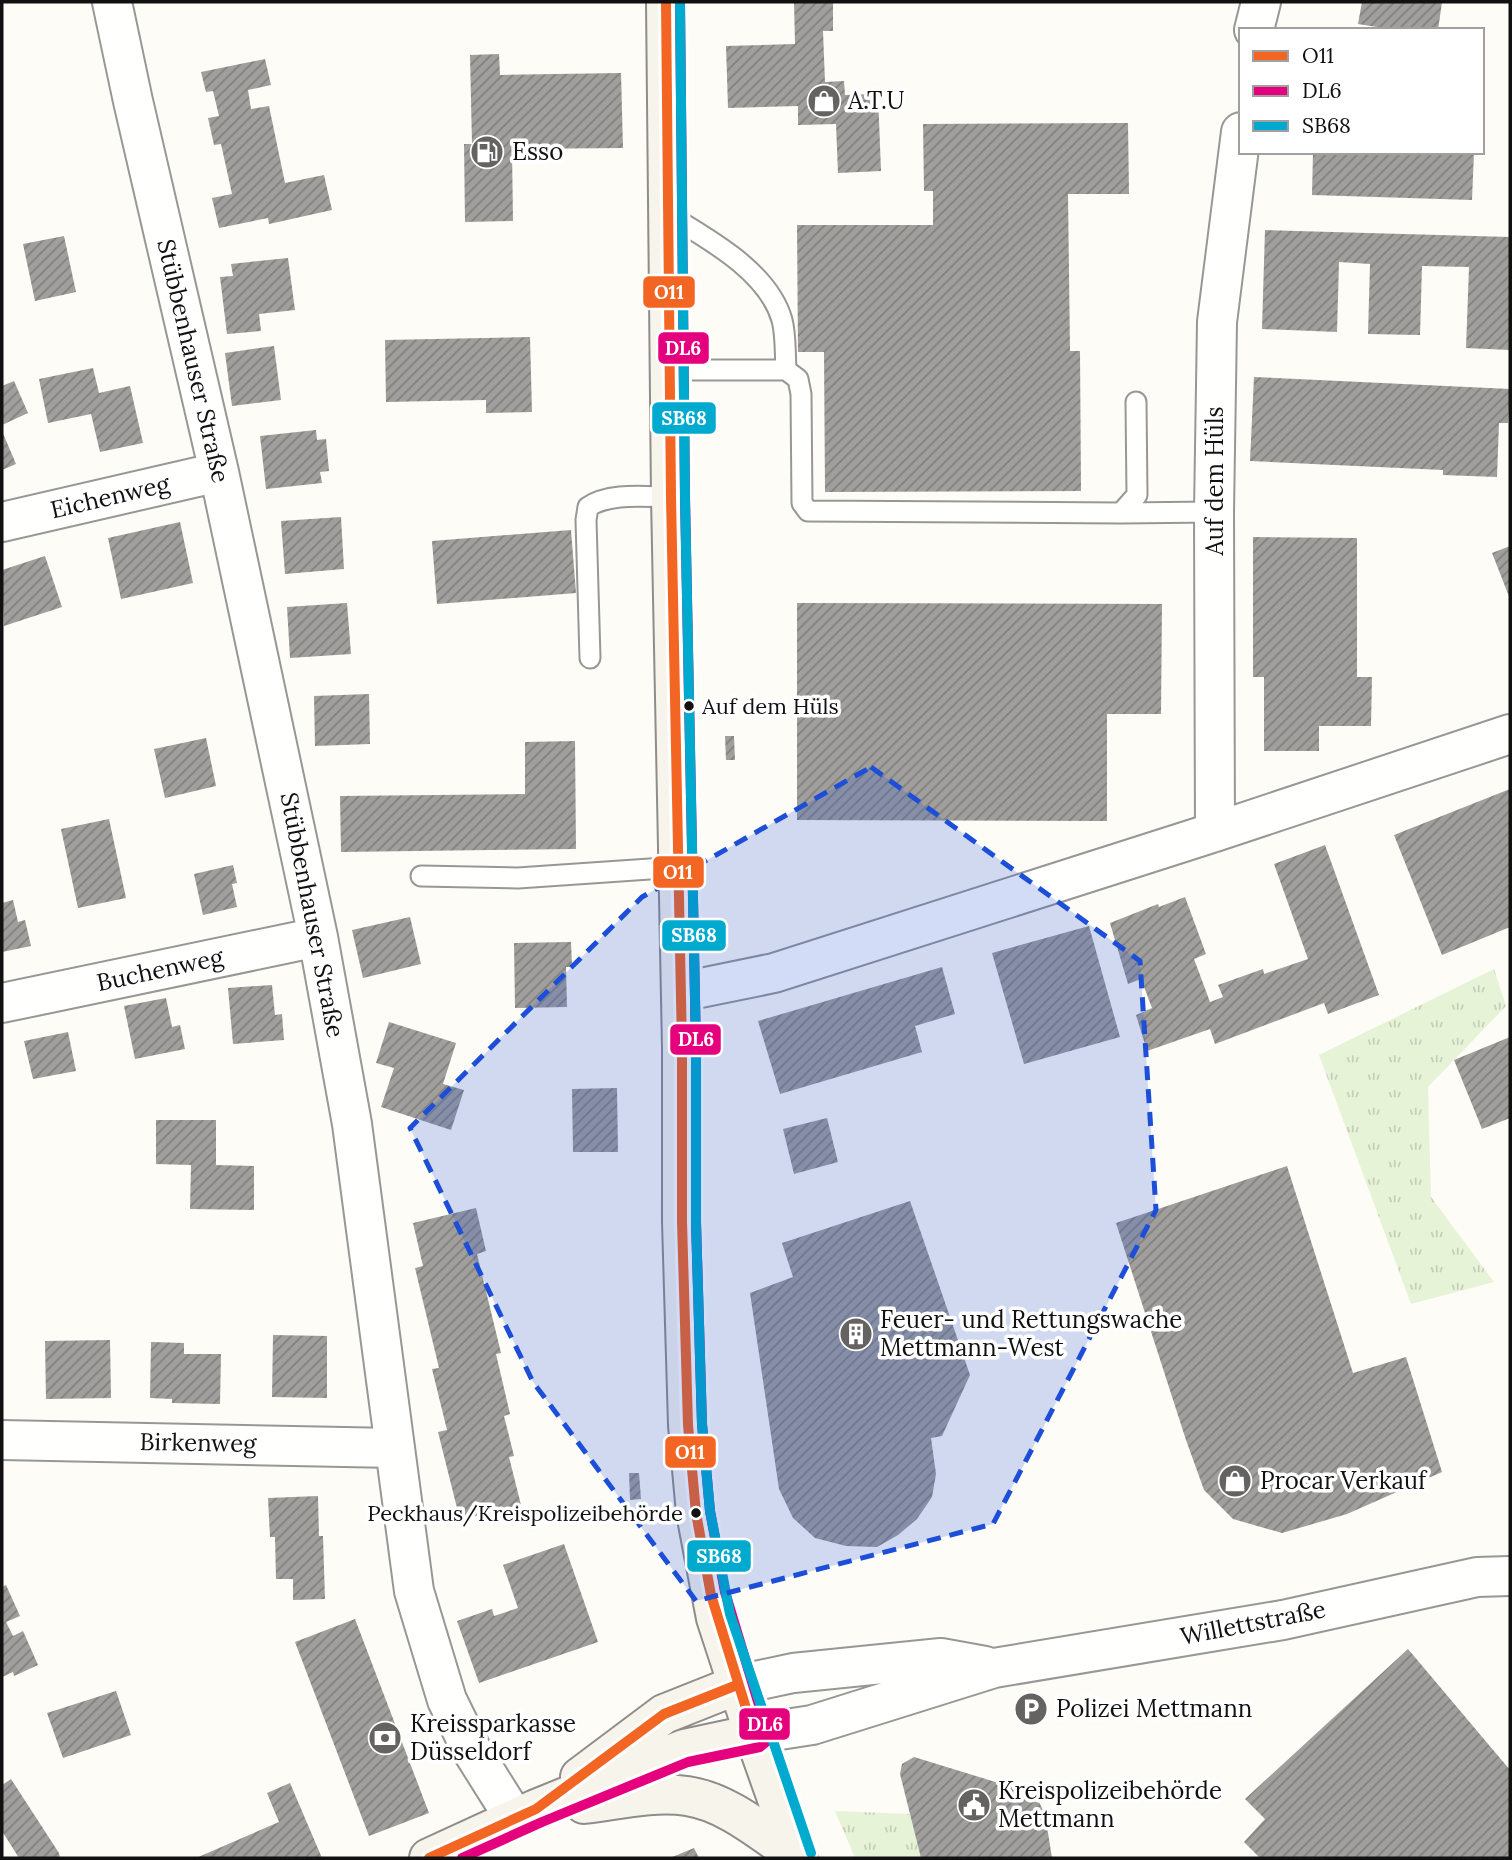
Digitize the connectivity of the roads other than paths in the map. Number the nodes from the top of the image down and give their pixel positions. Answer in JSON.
{"nodes":[{"id":1,"x":113,"y":2,"type":"edge"},
{"id":2,"x":666,"y":2,"type":"edge"},
{"id":3,"x":1261,"y":2,"type":"edge"},
{"id":4,"x":1254,"y":28,"type":"edge"},
{"id":5,"x":1239,"y":148,"type":"edge"},
{"id":6,"x":667,"y":214,"type":"junction"},
{"id":7,"x":670,"y":370,"type":"junction"},
{"id":8,"x":786,"y":370,"type":"junction"},
{"id":9,"x":1136,"y":402,"type":"dead end"},
{"id":10,"x":219,"y":472,"type":"junction"},
{"id":11,"x":671,"y":497,"type":"junction"},
{"id":12,"x":1214,"y":512,"type":"junction"},
{"id":13,"x":1121,"y":513,"type":"junction"},
{"id":14,"x":2,"y":522,"type":"edge"},
{"id":15,"x":590,"y":658,"type":"dead end"},
{"id":16,"x":1510,"y":734,"type":"edge"},
{"id":17,"x":1215,"y":832,"type":"junction"},
{"id":18,"x":679,"y":867,"type":"junction"},
{"id":19,"x":421,"y":876,"type":"dead end"},
{"id":20,"x":318,"y":937,"type":"junction"},
{"id":21,"x":681,"y":992,"type":"junction"},
{"id":22,"x":2,"y":1003,"type":"edge"},
{"id":23,"x":2,"y":1440,"type":"edge"},
{"id":24,"x":395,"y":1448,"type":"junction"},
{"id":25,"x":1510,"y":1576,"type":"edge"},
{"id":26,"x":994,"y":1668,"type":"junction"},
{"id":27,"x":737,"y":1685,"type":"junction"},
{"id":28,"x":754,"y":1734,"type":"junction"},
{"id":29,"x":526,"y":1814,"type":"junction"},
{"id":30,"x":797,"y":1857,"type":"edge"},
{"id":31,"x":429,"y":1858,"type":"edge"}],
"edges":[{"from":1,"to":10,"type":"street","name":"Stübbenhauser Straße"},
{"from":2,"to":6,"type":"main road"},
{"from":3,"to":4,"type":"street"},
{"from":5,"to":12,"type":"street","name":"Auf dem Hüls"},
{"from":6,"to":7,"type":"main road"},
{"from":6,"to":8,"type":"lane"},
{"from":7,"to":8,"type":"lane"},
{"from":7,"to":11,"type":"main road"},
{"from":8,"to":13,"type":"lane"},
{"from":9,"to":13,"type":"lane"},
{"from":10,"to":14,"type":"street","name":"Eichenweg"},
{"from":10,"to":20,"type":"street","name":"Stübbenhauser Straße"},
{"from":11,"to":15,"type":"lane"},
{"from":11,"to":18,"type":"main road"},
{"from":12,"to":13,"type":"lane"},
{"from":12,"to":17,"type":"street","name":"Auf dem Hüls"},
{"from":16,"to":17,"type":"street"},
{"from":17,"to":21,"type":"street"},
{"from":18,"to":19,"type":"lane"},
{"from":18,"to":21,"type":"main road"},
{"from":20,"to":22,"type":"street","name":"Buchenweg"},
{"from":20,"to":24,"type":"street","name":"Stübbenhauser Straße"},
{"from":21,"to":27,"type":"main road"},
{"from":23,"to":24,"type":"street","name":"Birkenweg"},
{"from":24,"to":29,"type":"street","name":"Stübbenhauser Straße"},
{"from":25,"to":26,"type":"street","name":"Willettstraße"},
{"from":26,"to":27,"type":"street","name":"Willettstraße"},
{"from":26,"to":28,"type":"street","name":"Willettstraße"},
{"from":27,"to":28,"type":"main road"},
{"from":27,"to":29,"type":"main road"},
{"from":28,"to":29,"type":"main road"},
{"from":28,"to":30,"type":"main road"},
{"from":29,"to":30,"type":"main road"},
{"from":29,"to":31,"type":"main road"}]}
